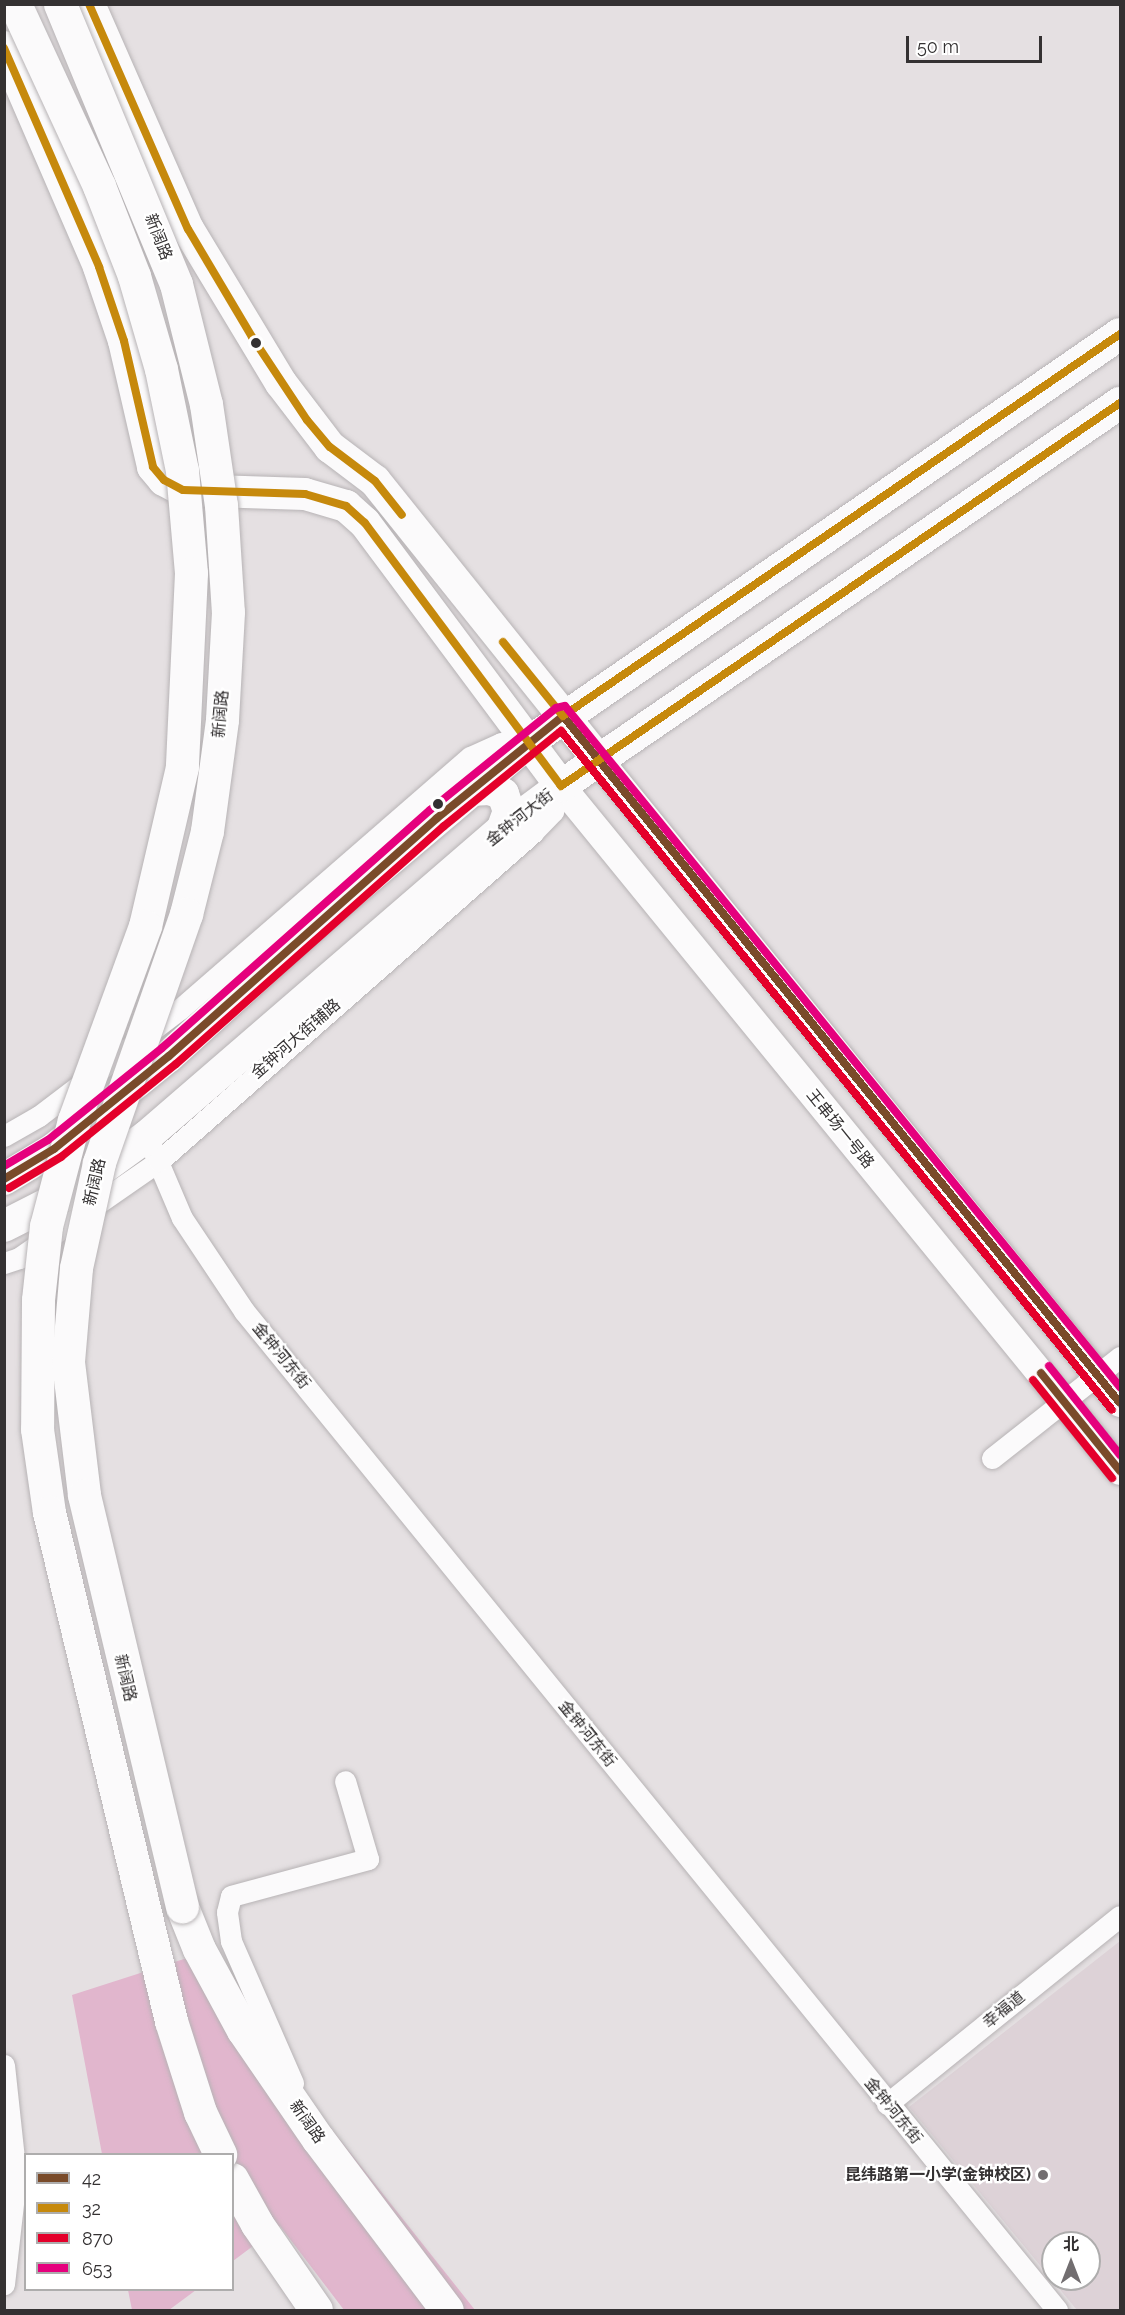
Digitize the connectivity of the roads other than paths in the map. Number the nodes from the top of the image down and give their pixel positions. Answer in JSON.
{"nodes":[{"id":1,"x":15,"y":4,"type":"edge"},
{"id":2,"x":60,"y":4,"type":"edge"},
{"id":3,"x":89,"y":4,"type":"edge"},
{"id":4,"x":4,"y":47,"type":"edge"},
{"id":5,"x":1120,"y":334,"type":"edge"},
{"id":6,"x":1120,"y":403,"type":"edge"},
{"id":7,"x":564,"y":716,"type":"junction"},
{"id":8,"x":529,"y":742,"type":"junction"},
{"id":9,"x":598,"y":759,"type":"junction"},
{"id":10,"x":561,"y":786,"type":"junction"},
{"id":11,"x":470,"y":790,"type":"junction"},
{"id":12,"x":502,"y":830,"type":"junction"},
{"id":13,"x":4,"y":1136,"type":"edge"},
{"id":14,"x":153,"y":1149,"type":"junction"},
{"id":15,"x":4,"y":1179,"type":"edge"},
{"id":16,"x":4,"y":1226,"type":"edge"},
{"id":17,"x":4,"y":1263,"type":"edge"},
{"id":18,"x":1120,"y":1357,"type":"edge"},
{"id":19,"x":1098,"y":1375,"type":"junction"},
{"id":20,"x":1064,"y":1401,"type":"junction"},
{"id":21,"x":1120,"y":1402,"type":"edge"},
{"id":22,"x":992,"y":1458,"type":"dead end"},
{"id":23,"x":1120,"y":1471,"type":"edge"},
{"id":24,"x":345,"y":1781,"type":"dead end"},
{"id":25,"x":1120,"y":1916,"type":"edge"},
{"id":26,"x":4,"y":2065,"type":"edge"},
{"id":27,"x":886,"y":2104,"type":"junction"},
{"id":28,"x":318,"y":2139,"type":"junction"},
{"id":29,"x":220,"y":2153,"type":"edge"},
{"id":30,"x":234,"y":2184,"type":"edge"},
{"id":31,"x":4,"y":2284,"type":"edge"},
{"id":32,"x":316,"y":2310,"type":"edge"},
{"id":33,"x":447,"y":2310,"type":"edge"},
{"id":34,"x":1057,"y":2310,"type":"edge"}],
"edges":[{"from":1,"to":29,"type":"highway","bridge":true},
{"from":2,"to":28,"type":"highway","name":"新阔路","bridge":true},
{"from":3,"to":7,"type":"main road"},
{"from":4,"to":8,"type":"main road"},
{"from":5,"to":7,"type":"main road"},
{"from":6,"to":9,"type":"main road","name":"金钟河大街"},
{"from":7,"to":8,"type":"main road"},
{"from":7,"to":9,"type":"main road"},
{"from":8,"to":10,"type":"main road"},
{"from":8,"to":11,"type":"main road"},
{"from":8,"to":13,"type":"street"},
{"from":9,"to":10,"type":"main road","name":"金钟河大街"},
{"from":9,"to":19,"type":"main road"},
{"from":10,"to":12,"type":"main road","name":"金钟河大街"},
{"from":10,"to":14,"type":"street","name":"金钟河大街辅路"},
{"from":10,"to":20,"type":"main road","name":"王串场一号路"},
{"from":11,"to":12,"type":"main road"},
{"from":11,"to":15,"type":"main road"},
{"from":12,"to":14,"type":"main road","name":"金钟河大街"},
{"from":14,"to":16,"type":"main road","name":"金钟河大街"},
{"from":14,"to":17,"type":"street","name":"金钟河大街辅路"},
{"from":14,"to":27,"type":"street","name":"金钟河东街"},
{"from":18,"to":19,"type":"street"},
{"from":19,"to":20,"type":"street"},
{"from":19,"to":21,"type":"main road"},
{"from":20,"to":22,"type":"street"},
{"from":20,"to":23,"type":"main road","name":"王串场一号路"},
{"from":24,"to":28,"type":"street"},
{"from":25,"to":27,"type":"street","name":"幸福道"},
{"from":26,"to":31,"type":"street"},
{"from":27,"to":34,"type":"street","name":"金钟河东街"},
{"from":28,"to":33,"type":"highway","name":"新阔路"},
{"from":30,"to":32,"type":"highway"}]}
